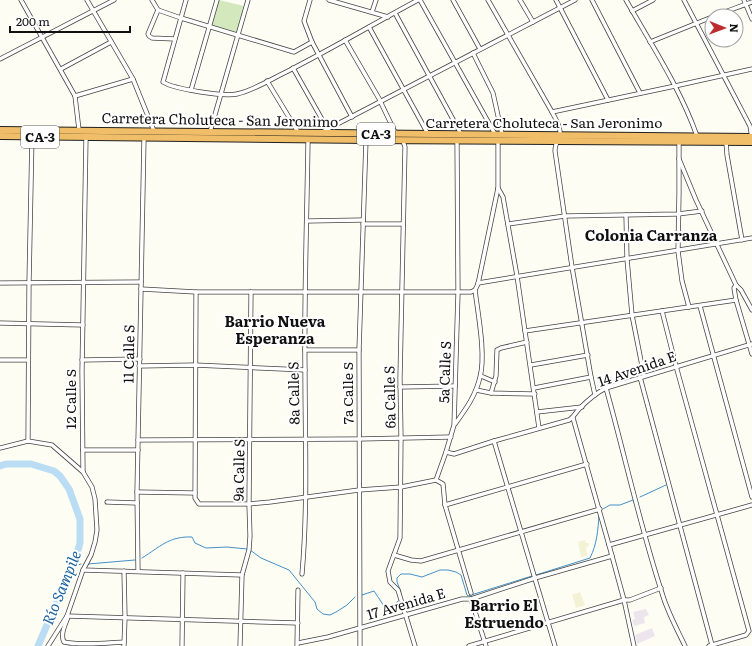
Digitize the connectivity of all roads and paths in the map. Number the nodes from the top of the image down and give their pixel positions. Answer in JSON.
{"nodes":[{"id":1,"x":21,"y":0,"type":"edge"},
{"id":2,"x":87,"y":0,"type":"edge"},
{"id":3,"x":114,"y":0,"type":"edge"},
{"id":4,"x":152,"y":0,"type":"edge"},
{"id":5,"x":156,"y":0,"type":"edge"},
{"id":6,"x":186,"y":0,"type":"edge"},
{"id":7,"x":217,"y":0,"type":"edge"},
{"id":8,"x":248,"y":0,"type":"edge"},
{"id":9,"x":310,"y":0,"type":"edge"},
{"id":10,"x":329,"y":0,"type":"edge"},
{"id":11,"x":376,"y":0,"type":"edge"},
{"id":12,"x":419,"y":0,"type":"edge"},
{"id":13,"x":453,"y":0,"type":"edge"},
{"id":14,"x":488,"y":0,"type":"edge"},
{"id":15,"x":520,"y":0,"type":"edge"},
{"id":16,"x":556,"y":0,"type":"edge"},
{"id":17,"x":575,"y":0,"type":"edge"},
{"id":18,"x":592,"y":0,"type":"edge"},
{"id":19,"x":626,"y":0,"type":"edge"},
{"id":20,"x":653,"y":0,"type":"edge"},
{"id":21,"x":684,"y":0,"type":"edge"},
{"id":22,"x":744,"y":2,"type":"edge"},
{"id":23,"x":752,"y":2,"type":"edge"},
{"id":24,"x":154,"y":5,"type":"junction"},
{"id":25,"x":560,"y":8,"type":"junction"},
{"id":26,"x":731,"y":8,"type":"edge"},
{"id":27,"x":158,"y":10,"type":"junction"},
{"id":28,"x":632,"y":11,"type":"junction"},
{"id":29,"x":93,"y":12,"type":"junction"},
{"id":30,"x":372,"y":12,"type":"junction"},
{"id":31,"x":395,"y":13,"type":"junction"},
{"id":32,"x":388,"y":17,"type":"junction"},
{"id":33,"x":181,"y":18,"type":"junction"},
{"id":34,"x":752,"y":18,"type":"edge"},
{"id":35,"x":704,"y":20,"type":"edge"},
{"id":36,"x":533,"y":22,"type":"junction"},
{"id":37,"x":696,"y":23,"type":"junction"},
{"id":38,"x":209,"y":27,"type":"junction"},
{"id":39,"x":369,"y":27,"type":"junction"},
{"id":40,"x":238,"y":35,"type":"junction"},
{"id":41,"x":507,"y":35,"type":"junction"},
{"id":42,"x":43,"y":38,"type":"junction"},
{"id":43,"x":175,"y":39,"type":"junction"},
{"id":44,"x":345,"y":40,"type":"junction"},
{"id":45,"x":111,"y":42,"type":"junction"},
{"id":46,"x":312,"y":42,"type":"junction"},
{"id":47,"x":650,"y":42,"type":"junction"},
{"id":48,"x":480,"y":49,"type":"junction"},
{"id":49,"x":473,"y":53,"type":"junction"},
{"id":50,"x":319,"y":55,"type":"junction"},
{"id":51,"x":0,"y":59,"type":"edge"},
{"id":52,"x":455,"y":63,"type":"junction"},
{"id":53,"x":293,"y":68,"type":"junction"},
{"id":54,"x":61,"y":69,"type":"junction"},
{"id":55,"x":752,"y":69,"type":"edge"},
{"id":56,"x":723,"y":75,"type":"junction"},
{"id":57,"x":430,"y":76,"type":"junction"},
{"id":58,"x":133,"y":79,"type":"junction"},
{"id":59,"x":267,"y":81,"type":"junction"},
{"id":60,"x":675,"y":86,"type":"junction"},
{"id":61,"x":191,"y":90,"type":"junction"},
{"id":62,"x":403,"y":90,"type":"junction"},
{"id":63,"x":640,"y":93,"type":"junction"},
{"id":64,"x":221,"y":94,"type":"junction"},
{"id":65,"x":75,"y":96,"type":"junction"},
{"id":66,"x":608,"y":100,"type":"junction"},
{"id":67,"x":381,"y":102,"type":"junction"},
{"id":68,"x":552,"y":112,"type":"junction"},
{"id":69,"x":352,"y":117,"type":"junction"},
{"id":70,"x":0,"y":130,"type":"edge"},
{"id":71,"x":37,"y":130,"type":"junction"},
{"id":72,"x":79,"y":130,"type":"junction"},
{"id":73,"x":328,"y":130,"type":"junction"},
{"id":74,"x":154,"y":131,"type":"junction"},
{"id":75,"x":210,"y":132,"type":"junction"},
{"id":76,"x":298,"y":132,"type":"junction"},
{"id":77,"x":320,"y":133,"type":"junction"},
{"id":78,"x":428,"y":134,"type":"junction"},
{"id":79,"x":461,"y":134,"type":"junction"},
{"id":80,"x":0,"y":136,"type":"edge"},
{"id":81,"x":498,"y":136,"type":"junction"},
{"id":82,"x":697,"y":136,"type":"junction"},
{"id":83,"x":32,"y":137,"type":"junction"},
{"id":84,"x":86,"y":137,"type":"junction"},
{"id":85,"x":558,"y":137,"type":"junction"},
{"id":86,"x":752,"y":137,"type":"edge"},
{"id":87,"x":144,"y":138,"type":"junction"},
{"id":88,"x":400,"y":138,"type":"junction"},
{"id":89,"x":308,"y":140,"type":"junction"},
{"id":90,"x":366,"y":140,"type":"junction"},
{"id":91,"x":457,"y":140,"type":"junction"},
{"id":92,"x":678,"y":142,"type":"junction"},
{"id":93,"x":726,"y":142,"type":"junction"},
{"id":94,"x":752,"y":142,"type":"edge"},
{"id":95,"x":679,"y":159,"type":"junction"},
{"id":96,"x":498,"y":188,"type":"junction"},
{"id":97,"x":702,"y":211,"type":"junction"},
{"id":98,"x":678,"y":214,"type":"junction"},
{"id":99,"x":626,"y":215,"type":"junction"},
{"id":100,"x":565,"y":216,"type":"junction"},
{"id":101,"x":307,"y":220,"type":"junction"},
{"id":102,"x":363,"y":222,"type":"junction"},
{"id":103,"x":403,"y":224,"type":"junction"},
{"id":104,"x":508,"y":224,"type":"junction"},
{"id":105,"x":752,"y":238,"type":"edge"},
{"id":106,"x":742,"y":240,"type":"junction"},
{"id":107,"x":717,"y":243,"type":"junction"},
{"id":108,"x":678,"y":251,"type":"junction"},
{"id":109,"x":627,"y":259,"type":"junction"},
{"id":110,"x":572,"y":267,"type":"junction"},
{"id":111,"x":517,"y":276,"type":"junction"},
{"id":112,"x":84,"y":281,"type":"junction"},
{"id":113,"x":141,"y":282,"type":"junction"},
{"id":114,"x":0,"y":283,"type":"edge"},
{"id":115,"x":29,"y":283,"type":"junction"},
{"id":116,"x":478,"y":283,"type":"junction"},
{"id":117,"x":736,"y":285,"type":"junction"},
{"id":118,"x":141,"y":289,"type":"junction"},
{"id":119,"x":475,"y":290,"type":"junction"},
{"id":120,"x":196,"y":292,"type":"junction"},
{"id":121,"x":251,"y":292,"type":"junction"},
{"id":122,"x":305,"y":292,"type":"junction"},
{"id":123,"x":362,"y":292,"type":"junction"},
{"id":124,"x":402,"y":293,"type":"junction"},
{"id":125,"x":458,"y":293,"type":"junction"},
{"id":126,"x":736,"y":300,"type":"junction"},
{"id":127,"x":700,"y":306,"type":"junction"},
{"id":128,"x":689,"y":307,"type":"junction"},
{"id":129,"x":752,"y":310,"type":"edge"},
{"id":130,"x":662,"y":311,"type":"junction"},
{"id":131,"x":632,"y":316,"type":"junction"},
{"id":132,"x":0,"y":323,"type":"edge"},
{"id":133,"x":28,"y":323,"type":"junction"},
{"id":134,"x":582,"y":323,"type":"junction"},
{"id":135,"x":83,"y":325,"type":"junction"},
{"id":136,"x":525,"y":331,"type":"junction"},
{"id":137,"x":527,"y":342,"type":"junction"},
{"id":138,"x":751,"y":344,"type":"edge"},
{"id":139,"x":305,"y":350,"type":"junction"},
{"id":140,"x":360,"y":350,"type":"junction"},
{"id":141,"x":752,"y":354,"type":"edge"},
{"id":142,"x":588,"y":355,"type":"junction"},
{"id":143,"x":714,"y":355,"type":"junction"},
{"id":144,"x":140,"y":359,"type":"junction"},
{"id":145,"x":0,"y":360,"type":"edge"},
{"id":146,"x":28,"y":360,"type":"junction"},
{"id":147,"x":82,"y":360,"type":"junction"},
{"id":148,"x":530,"y":365,"type":"junction"},
{"id":149,"x":139,"y":366,"type":"junction"},
{"id":150,"x":195,"y":366,"type":"junction"},
{"id":151,"x":676,"y":366,"type":"junction"},
{"id":152,"x":251,"y":369,"type":"junction"},
{"id":153,"x":304,"y":370,"type":"junction"},
{"id":154,"x":481,"y":376,"type":"junction"},
{"id":155,"x":590,"y":377,"type":"junction"},
{"id":156,"x":642,"y":377,"type":"junction"},
{"id":157,"x":495,"y":382,"type":"junction"},
{"id":158,"x":456,"y":386,"type":"junction"},
{"id":159,"x":400,"y":387,"type":"junction"},
{"id":160,"x":534,"y":388,"type":"junction"},
{"id":161,"x":606,"y":388,"type":"junction"},
{"id":162,"x":476,"y":390,"type":"junction"},
{"id":163,"x":491,"y":393,"type":"junction"},
{"id":164,"x":535,"y":394,"type":"junction"},
{"id":165,"x":595,"y":395,"type":"junction"},
{"id":166,"x":582,"y":407,"type":"junction"},
{"id":167,"x":537,"y":412,"type":"junction"},
{"id":168,"x":573,"y":418,"type":"junction"},
{"id":169,"x":454,"y":425,"type":"junction"},
{"id":170,"x":540,"y":428,"type":"junction"},
{"id":171,"x":451,"y":437,"type":"junction"},
{"id":172,"x":402,"y":438,"type":"junction"},
{"id":173,"x":250,"y":439,"type":"junction"},
{"id":174,"x":306,"y":439,"type":"junction"},
{"id":175,"x":360,"y":439,"type":"junction"},
{"id":176,"x":138,"y":440,"type":"junction"},
{"id":177,"x":195,"y":440,"type":"junction"},
{"id":178,"x":28,"y":441,"type":"junction"},
{"id":179,"x":494,"y":441,"type":"junction"},
{"id":180,"x":0,"y":448,"type":"edge"},
{"id":181,"x":82,"y":450,"type":"junction"},
{"id":182,"x":138,"y":450,"type":"junction"},
{"id":183,"x":446,"y":452,"type":"junction"},
{"id":184,"x":587,"y":464,"type":"junction"},
{"id":185,"x":83,"y":472,"type":"junction"},
{"id":186,"x":436,"y":480,"type":"junction"},
{"id":187,"x":507,"y":487,"type":"junction"},
{"id":188,"x":401,"y":488,"type":"junction"},
{"id":189,"x":359,"y":490,"type":"junction"},
{"id":190,"x":137,"y":492,"type":"junction"},
{"id":191,"x":195,"y":493,"type":"junction"},
{"id":192,"x":305,"y":497,"type":"junction"},
{"id":193,"x":752,"y":497,"type":"edge"},
{"id":194,"x":107,"y":502,"type":"dead end"},
{"id":195,"x":137,"y":503,"type":"junction"},
{"id":196,"x":249,"y":504,"type":"junction"},
{"id":197,"x":445,"y":505,"type":"junction"},
{"id":198,"x":752,"y":505,"type":"edge"},
{"id":199,"x":600,"y":509,"type":"junction"},
{"id":200,"x":717,"y":515,"type":"junction"},
{"id":201,"x":680,"y":525,"type":"junction"},
{"id":202,"x":521,"y":533,"type":"junction"},
{"id":203,"x":644,"y":535,"type":"junction"},
{"id":204,"x":609,"y":544,"type":"junction"},
{"id":205,"x":458,"y":550,"type":"junction"},
{"id":206,"x":394,"y":554,"type":"junction"},
{"id":207,"x":612,"y":556,"type":"junction"},
{"id":208,"x":83,"y":570,"type":"junction"},
{"id":209,"x":124,"y":571,"type":"junction"},
{"id":210,"x":138,"y":571,"type":"junction"},
{"id":211,"x":184,"y":574,"type":"junction"},
{"id":212,"x":302,"y":574,"type":"dead end"},
{"id":213,"x":242,"y":575,"type":"junction"},
{"id":214,"x":535,"y":578,"type":"junction"},
{"id":215,"x":660,"y":588,"type":"junction"},
{"id":216,"x":298,"y":590,"type":"dead end"},
{"id":217,"x":471,"y":593,"type":"dead end"},
{"id":218,"x":471,"y":599,"type":"junction"},
{"id":219,"x":624,"y":600,"type":"junction"},
{"id":220,"x":405,"y":614,"type":"junction"},
{"id":221,"x":68,"y":616,"type":"junction"},
{"id":222,"x":125,"y":617,"type":"junction"},
{"id":223,"x":182,"y":619,"type":"junction"},
{"id":224,"x":241,"y":621,"type":"junction"},
{"id":225,"x":298,"y":623,"type":"junction"},
{"id":226,"x":549,"y":623,"type":"junction"},
{"id":227,"x":360,"y":628,"type":"junction"},
{"id":228,"x":749,"y":633,"type":"edge"},
{"id":229,"x":124,"y":644,"type":"edge"},
{"id":230,"x":298,"y":644,"type":"edge"},
{"id":231,"x":486,"y":644,"type":"edge"},
{"id":232,"x":711,"y":645,"type":"edge"},
{"id":233,"x":48,"y":646,"type":"edge"},
{"id":234,"x":182,"y":646,"type":"edge"},
{"id":235,"x":240,"y":646,"type":"edge"},
{"id":236,"x":360,"y":646,"type":"edge"},
{"id":237,"x":414,"y":646,"type":"edge"},
{"id":238,"x":469,"y":646,"type":"edge"},
{"id":239,"x":555,"y":646,"type":"edge"},
{"id":240,"x":634,"y":646,"type":"edge"},
{"id":241,"x":685,"y":646,"type":"edge"}],
"edges":[{"from":1,"to":42,"type":"street"},
{"from":2,"to":29,"type":"street"},
{"from":3,"to":29,"type":"street"},
{"from":4,"to":24,"type":"street"},
{"from":5,"to":24,"type":"street"},
{"from":6,"to":33,"type":"street"},
{"from":7,"to":38,"type":"street"},
{"from":8,"to":40,"type":"street"},
{"from":9,"to":46,"type":"street"},
{"from":10,"to":30,"type":"street"},
{"from":11,"to":30,"type":"street"},
{"from":12,"to":31,"type":"street"},
{"from":12,"to":52,"type":"street"},
{"from":13,"to":48,"type":"street"},
{"from":14,"to":41,"type":"street"},
{"from":15,"to":36,"type":"street"},
{"from":16,"to":25,"type":"street"},
{"from":17,"to":25,"type":"street"},
{"from":18,"to":63,"type":"street"},
{"from":19,"to":28,"type":"street"},
{"from":20,"to":28,"type":"street"},
{"from":21,"to":37,"type":"street"},
{"from":22,"to":23,"type":"street"},
{"from":22,"to":26,"type":"street"},
{"from":22,"to":34,"type":"street"},
{"from":24,"to":27,"type":"street"},
{"from":25,"to":36,"type":"street"},
{"from":25,"to":66,"type":"street"},
{"from":27,"to":33,"type":"street"},
{"from":27,"to":43,"type":"street"},
{"from":28,"to":47,"type":"street"},
{"from":29,"to":42,"type":"street"},
{"from":29,"to":45,"type":"street"},
{"from":30,"to":32,"type":"street"},
{"from":31,"to":32,"type":"street"},
{"from":31,"to":57,"type":"street"},
{"from":32,"to":39,"type":"street"},
{"from":33,"to":38,"type":"street"},
{"from":33,"to":43,"type":"street"},
{"from":35,"to":37,"type":"street"},
{"from":36,"to":41,"type":"street"},
{"from":37,"to":47,"type":"street"},
{"from":37,"to":56,"type":"street"},
{"from":38,"to":40,"type":"street"},
{"from":38,"to":61,"type":"street"},
{"from":39,"to":44,"type":"street"},
{"from":39,"to":62,"type":"street"},
{"from":40,"to":46,"type":"street"},
{"from":40,"to":64,"type":"street"},
{"from":41,"to":48,"type":"street"},
{"from":41,"to":68,"type":"street"},
{"from":42,"to":51,"type":"street"},
{"from":42,"to":54,"type":"street"},
{"from":43,"to":61,"type":"street"},
{"from":44,"to":50,"type":"street"},
{"from":44,"to":67,"type":"street"},
{"from":45,"to":54,"type":"street"},
{"from":45,"to":58,"type":"street"},
{"from":46,"to":50,"type":"street"},
{"from":47,"to":60,"type":"street"},
{"from":48,"to":49,"type":"street"},
{"from":49,"to":52,"type":"street"},
{"from":49,"to":81,"type":"street"},
{"from":50,"to":53,"type":"street"},
{"from":50,"to":69,"type":"street"},
{"from":52,"to":57,"type":"street"},
{"from":52,"to":81,"type":"street"},
{"from":53,"to":59,"type":"street"},
{"from":53,"to":73,"type":"street"},
{"from":54,"to":65,"type":"street"},
{"from":55,"to":56,"type":"street"},
{"from":56,"to":60,"type":"street"},
{"from":56,"to":86,"type":"street"},
{"from":57,"to":62,"type":"street"},
{"from":57,"to":79,"type":"street"},
{"from":58,"to":65,"type":"street"},
{"from":58,"to":74,"type":"street"},
{"from":59,"to":64,"type":"street"},
{"from":59,"to":76,"type":"street"},
{"from":60,"to":63,"type":"street"},
{"from":60,"to":82,"type":"street"},
{"from":61,"to":64,"type":"street"},
{"from":62,"to":67,"type":"street"},
{"from":62,"to":78,"type":"street"},
{"from":63,"to":66,"type":"street"},
{"from":64,"to":75,"type":"street"},
{"from":65,"to":72,"type":"street"},
{"from":66,"to":68,"type":"street"},
{"from":67,"to":69,"type":"street"},
{"from":67,"to":88,"type":"street"},
{"from":68,"to":85,"type":"street"},
{"from":69,"to":73,"type":"street"},
{"from":70,"to":71,"type":"highway","name":"Carretera Choluteca - San Jeronimo","number":"CA-3"},
{"from":71,"to":72,"type":"highway","name":"Carretera Choluteca - San Jeronimo","number":"CA-3"},
{"from":71,"to":83,"type":"street"},
{"from":72,"to":74,"type":"highway","name":"Carretera Choluteca - San Jeronimo","number":"CA-3"},
{"from":73,"to":77,"type":"street"},
{"from":74,"to":75,"type":"highway","name":"Carretera Choluteca - San Jeronimo","number":"CA-3"},
{"from":75,"to":76,"type":"highway","name":"Carretera Choluteca - San Jeronimo","number":"CA-3"},
{"from":76,"to":77,"type":"highway","name":"Carretera Choluteca - San Jeronimo","number":"CA-3"},
{"from":77,"to":88,"type":"highway","name":"Carretera Choluteca - San Jeronimo","number":"CA-3"},
{"from":78,"to":79,"type":"highway","name":"Carretera Choluteca - San Jeronimo","number":"CA-3"},
{"from":78,"to":88,"type":"highway","name":"Carretera Choluteca - San Jeronimo","number":"CA-3"},
{"from":79,"to":81,"type":"highway","name":"Carretera Choluteca - San Jeronimo","number":"CA-3"},
{"from":80,"to":83,"type":"highway","name":"Carretera Choluteca - San Jeronimo","number":"CA-3"},
{"from":81,"to":85,"type":"highway","name":"Carretera Choluteca - San Jeronimo","number":"CA-3"},
{"from":81,"to":91,"type":"highway","name":"Carretera Choluteca - San Jeronimo","number":"CA-3"},
{"from":81,"to":96,"type":"street"},
{"from":82,"to":85,"type":"highway","name":"Carretera Choluteca - San Jeronimo","number":"CA-3"},
{"from":82,"to":86,"type":"highway","name":"Carretera Choluteca - San Jeronimo","number":"CA-3"},
{"from":83,"to":84,"type":"highway","name":"Carretera Choluteca - San Jeronimo","number":"CA-3"},
{"from":83,"to":115,"type":"street"},
{"from":84,"to":87,"type":"highway","name":"Carretera Choluteca - San Jeronimo","number":"CA-3"},
{"from":84,"to":112,"type":"street","name":"12 Calle S"},
{"from":85,"to":92,"type":"highway","name":"Carretera Choluteca - San Jeronimo","number":"CA-3"},
{"from":85,"to":100,"type":"street"},
{"from":86,"to":94,"type":"street"},
{"from":87,"to":89,"type":"highway","name":"Carretera Choluteca - San Jeronimo","number":"CA-3"},
{"from":87,"to":113,"type":"street","name":"11 Calle S"},
{"from":88,"to":90,"type":"highway","name":"Carretera Choluteca - San Jeronimo","number":"CA-3"},
{"from":88,"to":91,"type":"highway","name":"Carretera Choluteca - San Jeronimo","number":"CA-3"},
{"from":88,"to":103,"type":"street","name":"6a Calle S"},
{"from":89,"to":90,"type":"highway","name":"Carretera Choluteca - San Jeronimo","number":"CA-3"},
{"from":89,"to":101,"type":"street","name":"8a Calle S"},
{"from":90,"to":102,"type":"street","name":"7a Calle S"},
{"from":91,"to":125,"type":"street","name":"5a Calle S"},
{"from":92,"to":93,"type":"highway","name":"Carretera Choluteca - San Jeronimo","number":"CA-3"},
{"from":92,"to":95,"type":"street"},
{"from":93,"to":94,"type":"highway","name":"Carretera Choluteca - San Jeronimo","number":"CA-3"},
{"from":93,"to":106,"type":"street"},
{"from":95,"to":97,"type":"street"},
{"from":95,"to":98,"type":"street"},
{"from":96,"to":104,"type":"street"},
{"from":96,"to":116,"type":"street"},
{"from":97,"to":98,"type":"street"},
{"from":97,"to":107,"type":"street"},
{"from":98,"to":99,"type":"street"},
{"from":98,"to":108,"type":"street"},
{"from":99,"to":100,"type":"street"},
{"from":99,"to":109,"type":"street"},
{"from":100,"to":104,"type":"street"},
{"from":100,"to":110,"type":"street"},
{"from":101,"to":102,"type":"street"},
{"from":101,"to":122,"type":"street","name":"8a Calle S"},
{"from":102,"to":103,"type":"street"},
{"from":102,"to":123,"type":"street","name":"7a Calle S"},
{"from":103,"to":124,"type":"street","name":"6a Calle S"},
{"from":104,"to":111,"type":"street"},
{"from":105,"to":106,"type":"street"},
{"from":106,"to":107,"type":"street"},
{"from":107,"to":108,"type":"street"},
{"from":107,"to":117,"type":"street"},
{"from":108,"to":109,"type":"street"},
{"from":108,"to":128,"type":"street"},
{"from":109,"to":110,"type":"street"},
{"from":109,"to":131,"type":"street"},
{"from":110,"to":111,"type":"street"},
{"from":110,"to":134,"type":"street"},
{"from":111,"to":116,"type":"street"},
{"from":111,"to":136,"type":"street"},
{"from":112,"to":113,"type":"street"},
{"from":112,"to":115,"type":"street"},
{"from":112,"to":135,"type":"street","name":"12 Calle S"},
{"from":113,"to":118,"type":"street","name":"11 Calle S"},
{"from":114,"to":115,"type":"street"},
{"from":115,"to":133,"type":"street"},
{"from":116,"to":119,"type":"street"},
{"from":117,"to":126,"type":"street"},
{"from":117,"to":129,"type":"street"},
{"from":118,"to":120,"type":"street"},
{"from":118,"to":144,"type":"street","name":"11 Calle S"},
{"from":119,"to":125,"type":"street"},
{"from":119,"to":154,"type":"street"},
{"from":120,"to":121,"type":"street"},
{"from":120,"to":150,"type":"street"},
{"from":121,"to":122,"type":"street"},
{"from":121,"to":152,"type":"street","name":"9a Calle S"},
{"from":122,"to":123,"type":"street"},
{"from":122,"to":139,"type":"street","name":"8a Calle S"},
{"from":123,"to":124,"type":"street"},
{"from":123,"to":140,"type":"street","name":"7a Calle S"},
{"from":124,"to":125,"type":"street"},
{"from":124,"to":159,"type":"street","name":"6a Calle S"},
{"from":125,"to":158,"type":"street","name":"5a Calle S"},
{"from":126,"to":127,"type":"street"},
{"from":126,"to":138,"type":"street"},
{"from":127,"to":128,"type":"street"},
{"from":127,"to":143,"type":"street"},
{"from":128,"to":130,"type":"street"},
{"from":130,"to":131,"type":"street"},
{"from":130,"to":151,"type":"street"},
{"from":131,"to":134,"type":"street"},
{"from":131,"to":156,"type":"street"},
{"from":132,"to":133,"type":"street"},
{"from":133,"to":135,"type":"street"},
{"from":133,"to":146,"type":"street"},
{"from":134,"to":136,"type":"street"},
{"from":134,"to":142,"type":"street"},
{"from":135,"to":147,"type":"street","name":"12 Calle S"},
{"from":136,"to":137,"type":"street"},
{"from":137,"to":148,"type":"street"},
{"from":137,"to":157,"type":"street"},
{"from":138,"to":141,"type":"street"},
{"from":138,"to":143,"type":"street","name":"14 Avenida E"},
{"from":139,"to":140,"type":"street"},
{"from":139,"to":153,"type":"street","name":"8a Calle S"},
{"from":140,"to":175,"type":"street","name":"7a Calle S"},
{"from":142,"to":148,"type":"street"},
{"from":142,"to":155,"type":"street"},
{"from":143,"to":151,"type":"street","name":"14 Avenida E"},
{"from":143,"to":193,"type":"street"},
{"from":144,"to":147,"type":"street"},
{"from":144,"to":149,"type":"street","name":"11 Calle S"},
{"from":145,"to":146,"type":"street"},
{"from":146,"to":178,"type":"street"},
{"from":147,"to":181,"type":"street","name":"12 Calle S"},
{"from":148,"to":160,"type":"street"},
{"from":149,"to":150,"type":"street"},
{"from":149,"to":176,"type":"street","name":"11 Calle S"},
{"from":150,"to":152,"type":"street"},
{"from":150,"to":177,"type":"street"},
{"from":151,"to":156,"type":"street","name":"14 Avenida E"},
{"from":151,"to":200,"type":"street"},
{"from":152,"to":153,"type":"street"},
{"from":152,"to":173,"type":"street","name":"9a Calle S"},
{"from":153,"to":174,"type":"street","name":"8a Calle S"},
{"from":154,"to":157,"type":"street"},
{"from":154,"to":162,"type":"street"},
{"from":155,"to":160,"type":"street"},
{"from":155,"to":165,"type":"street"},
{"from":156,"to":161,"type":"street","name":"14 Avenida E"},
{"from":156,"to":201,"type":"street"},
{"from":157,"to":163,"type":"street"},
{"from":158,"to":159,"type":"street"},
{"from":158,"to":169,"type":"street","name":"5a Calle S"},
{"from":159,"to":172,"type":"street","name":"6a Calle S"},
{"from":160,"to":164,"type":"street"},
{"from":161,"to":165,"type":"street","name":"14 Avenida E"},
{"from":161,"to":203,"type":"street"},
{"from":162,"to":163,"type":"street"},
{"from":162,"to":169,"type":"street"},
{"from":163,"to":164,"type":"street"},
{"from":164,"to":167,"type":"street"},
{"from":165,"to":166,"type":"street","name":"14 Avenida E"},
{"from":166,"to":167,"type":"street"},
{"from":166,"to":168,"type":"street","name":"14 Avenida E"},
{"from":167,"to":170,"type":"street"},
{"from":168,"to":170,"type":"street"},
{"from":168,"to":184,"type":"street"},
{"from":169,"to":171,"type":"street","name":"5a Calle S"},
{"from":170,"to":179,"type":"street"},
{"from":171,"to":172,"type":"street"},
{"from":171,"to":183,"type":"street","name":"5a Calle S"},
{"from":172,"to":175,"type":"street"},
{"from":172,"to":188,"type":"street","name":"6a Calle S"},
{"from":173,"to":174,"type":"street"},
{"from":173,"to":177,"type":"street"},
{"from":173,"to":196,"type":"street","name":"9a Calle S"},
{"from":174,"to":175,"type":"street"},
{"from":174,"to":192,"type":"street","name":"8a Calle S"},
{"from":175,"to":189,"type":"street","name":"7a Calle S"},
{"from":176,"to":177,"type":"street"},
{"from":176,"to":182,"type":"street","name":"11 Calle S"},
{"from":177,"to":191,"type":"street"},
{"from":178,"to":180,"type":"street"},
{"from":178,"to":185,"type":"street"},
{"from":179,"to":183,"type":"street"},
{"from":179,"to":187,"type":"street"},
{"from":181,"to":182,"type":"street"},
{"from":181,"to":185,"type":"street","name":"12 Calle S"},
{"from":182,"to":190,"type":"street","name":"11 Calle S"},
{"from":183,"to":186,"type":"street","name":"5a Calle S"},
{"from":184,"to":187,"type":"street"},
{"from":184,"to":199,"type":"street"},
{"from":185,"to":208,"type":"street","name":"12 Calle S"},
{"from":186,"to":188,"type":"street"},
{"from":186,"to":197,"type":"street"},
{"from":187,"to":197,"type":"street"},
{"from":187,"to":202,"type":"street"},
{"from":188,"to":189,"type":"street"},
{"from":188,"to":206,"type":"street","name":"6a Calle S"},
{"from":189,"to":192,"type":"street"},
{"from":189,"to":227,"type":"street","name":"7a Calle S"},
{"from":190,"to":191,"type":"street"},
{"from":190,"to":195,"type":"street","name":"11 Calle S"},
{"from":191,"to":196,"type":"street"},
{"from":192,"to":196,"type":"street"},
{"from":192,"to":212,"type":"street","name":"8a Calle S"},
{"from":194,"to":195,"type":"street"},
{"from":195,"to":210,"type":"street","name":"11 Calle S"},
{"from":196,"to":213,"type":"street","name":"9a Calle S"},
{"from":197,"to":205,"type":"street"},
{"from":198,"to":200,"type":"street"},
{"from":199,"to":202,"type":"street"},
{"from":199,"to":204,"type":"street"},
{"from":200,"to":201,"type":"street"},
{"from":200,"to":228,"type":"street"},
{"from":201,"to":203,"type":"street"},
{"from":201,"to":232,"type":"street"},
{"from":202,"to":205,"type":"street"},
{"from":202,"to":214,"type":"street"},
{"from":203,"to":204,"type":"street"},
{"from":203,"to":215,"type":"street"},
{"from":204,"to":207,"type":"street"},
{"from":205,"to":206,"type":"street"},
{"from":205,"to":217,"type":"street"},
{"from":206,"to":220,"type":"street","name":"6a Calle S"},
{"from":207,"to":214,"type":"street","name":"17 Avenida E"},
{"from":207,"to":219,"type":"street"},
{"from":208,"to":209,"type":"street"},
{"from":208,"to":221,"type":"street","name":"12 Calle S"},
{"from":209,"to":210,"type":"street"},
{"from":209,"to":222,"type":"street"},
{"from":210,"to":211,"type":"street"},
{"from":211,"to":213,"type":"street"},
{"from":211,"to":223,"type":"street"},
{"from":213,"to":224,"type":"street","name":"9a Calle S"},
{"from":214,"to":218,"type":"street","name":"17 Avenida E"},
{"from":214,"to":226,"type":"street"},
{"from":215,"to":219,"type":"street"},
{"from":215,"to":241,"type":"street"},
{"from":216,"to":225,"type":"street"},
{"from":218,"to":220,"type":"street","name":"17 Avenida E"},
{"from":218,"to":231,"type":"street"},
{"from":219,"to":226,"type":"street"},
{"from":219,"to":240,"type":"street"},
{"from":220,"to":227,"type":"street","name":"17 Avenida E"},
{"from":220,"to":237,"type":"street","name":"6a Calle S"},
{"from":221,"to":222,"type":"street"},
{"from":221,"to":229,"type":"street"},
{"from":221,"to":233,"type":"street","name":"12 Calle S"},
{"from":222,"to":223,"type":"street"},
{"from":222,"to":229,"type":"street"},
{"from":223,"to":224,"type":"street"},
{"from":223,"to":234,"type":"street"},
{"from":224,"to":225,"type":"street"},
{"from":224,"to":235,"type":"street","name":"9a Calle S"},
{"from":225,"to":230,"type":"street"},
{"from":226,"to":231,"type":"street"},
{"from":226,"to":239,"type":"street"},
{"from":227,"to":230,"type":"street","name":"17 Avenida E"},
{"from":227,"to":236,"type":"street","name":"7a Calle S"},
{"from":228,"to":232,"type":"street"},
{"from":231,"to":238,"type":"street"}]}
